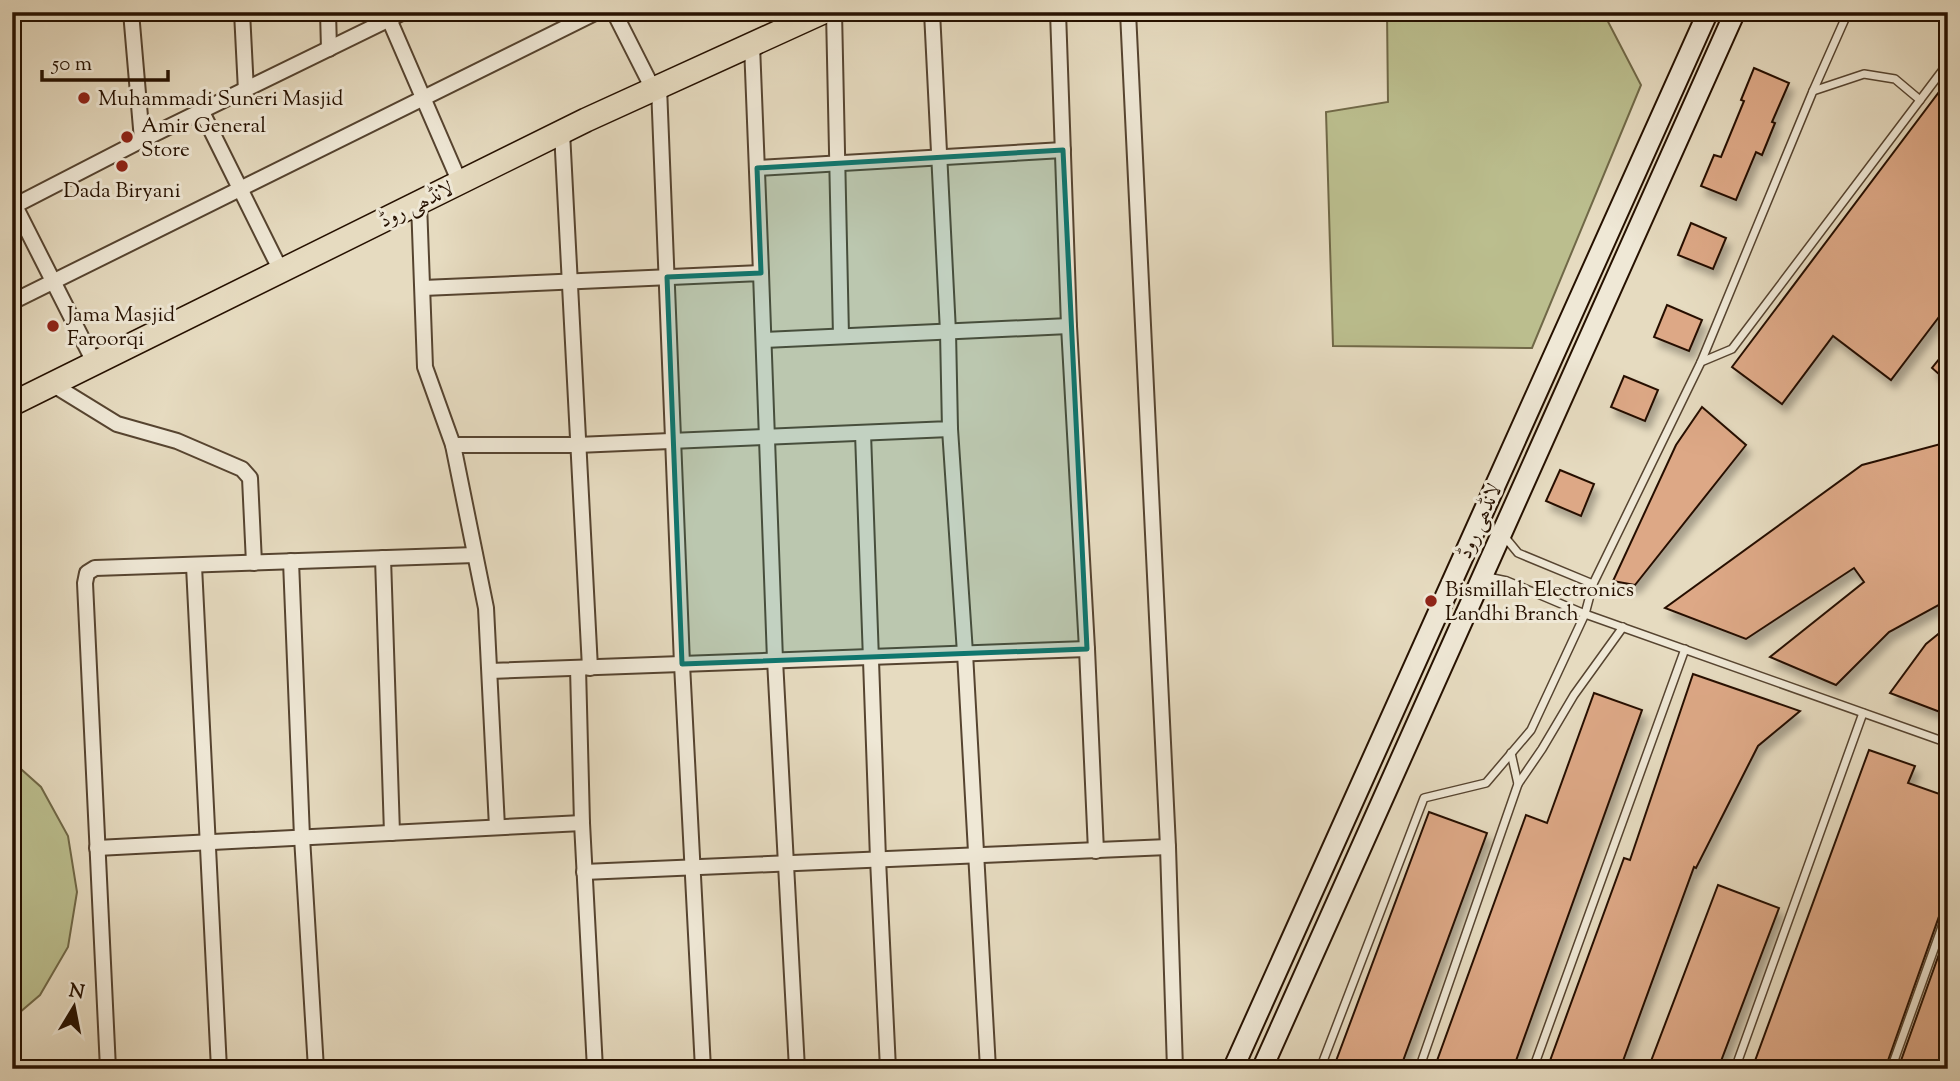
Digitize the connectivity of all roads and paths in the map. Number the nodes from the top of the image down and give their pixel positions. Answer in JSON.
{"nodes":[{"id":1,"x":131,"y":12,"type":"edge"},
{"id":2,"x":242,"y":12,"type":"edge"},
{"id":3,"x":328,"y":12,"type":"edge"},
{"id":4,"x":404,"y":12,"type":"edge"},
{"id":5,"x":597,"y":12,"type":"edge"},
{"id":6,"x":614,"y":12,"type":"edge"},
{"id":7,"x":823,"y":12,"type":"edge"},
{"id":8,"x":834,"y":12,"type":"edge"},
{"id":9,"x":932,"y":12,"type":"edge"},
{"id":10,"x":1058,"y":12,"type":"edge"},
{"id":11,"x":1128,"y":12,"type":"edge"},
{"id":12,"x":1708,"y":12,"type":"edge"},
{"id":13,"x":1734,"y":12,"type":"edge"},
{"id":14,"x":1848,"y":12,"type":"edge"},
{"id":15,"x":389,"y":19,"type":"junction"},
{"id":16,"x":752,"y":45,"type":"junction"},
{"id":17,"x":329,"y":49,"type":"junction"},
{"id":18,"x":1948,"y":63,"type":"edge"},
{"id":19,"x":1683,"y":68,"type":"junction"},
{"id":20,"x":1706,"y":77,"type":"junction"},
{"id":21,"x":656,"y":88,"type":"junction"},
{"id":22,"x":246,"y":91,"type":"junction"},
{"id":23,"x":1813,"y":91,"type":"junction"},
{"id":24,"x":423,"y":99,"type":"junction"},
{"id":25,"x":1669,"y":99,"type":"junction"},
{"id":26,"x":1920,"y":100,"type":"junction"},
{"id":27,"x":1691,"y":110,"type":"junction"},
{"id":28,"x":202,"y":112,"type":"junction"},
{"id":29,"x":562,"y":132,"type":"junction"},
{"id":30,"x":142,"y":140,"type":"junction"},
{"id":31,"x":1063,"y":150,"type":"junction"},
{"id":32,"x":939,"y":157,"type":"junction"},
{"id":33,"x":837,"y":164,"type":"junction"},
{"id":34,"x":757,"y":169,"type":"junction"},
{"id":35,"x":460,"y":183,"type":"junction"},
{"id":36,"x":240,"y":189,"type":"junction"},
{"id":37,"x":12,"y":190,"type":"edge"},
{"id":38,"x":419,"y":203,"type":"junction"},
{"id":39,"x":14,"y":206,"type":"edge"},
{"id":40,"x":281,"y":271,"type":"junction"},
{"id":41,"x":761,"y":273,"type":"junction"},
{"id":42,"x":667,"y":277,"type":"junction"},
{"id":43,"x":53,"y":281,"type":"junction"},
{"id":44,"x":569,"y":282,"type":"junction"},
{"id":45,"x":423,"y":288,"type":"junction"},
{"id":46,"x":12,"y":302,"type":"edge"},
{"id":47,"x":1069,"y":326,"type":"junction"},
{"id":48,"x":948,"y":332,"type":"junction"},
{"id":49,"x":841,"y":336,"type":"junction"},
{"id":50,"x":764,"y":340,"type":"junction"},
{"id":51,"x":1701,"y":362,"type":"junction"},
{"id":52,"x":95,"y":364,"type":"junction"},
{"id":53,"x":52,"y":384,"type":"junction"},
{"id":54,"x":12,"y":404,"type":"edge"},
{"id":55,"x":950,"y":429,"type":"junction"},
{"id":56,"x":863,"y":433,"type":"junction"},
{"id":57,"x":768,"y":437,"type":"junction"},
{"id":58,"x":673,"y":441,"type":"junction"},
{"id":59,"x":453,"y":445,"type":"junction"},
{"id":60,"x":577,"y":445,"type":"junction"},
{"id":61,"x":1480,"y":520,"type":"junction"},
{"id":62,"x":1502,"y":533,"type":"junction"},
{"id":63,"x":475,"y":555,"type":"junction"},
{"id":64,"x":383,"y":558,"type":"junction"},
{"id":65,"x":291,"y":561,"type":"junction"},
{"id":66,"x":254,"y":563,"type":"junction"},
{"id":67,"x":194,"y":566,"type":"junction"},
{"id":68,"x":1480,"y":582,"type":"junction"},
{"id":69,"x":1452,"y":583,"type":"junction"},
{"id":70,"x":1592,"y":584,"type":"junction"},
{"id":71,"x":1585,"y":614,"type":"junction"},
{"id":72,"x":1623,"y":627,"type":"junction"},
{"id":73,"x":1087,"y":649,"type":"junction"},
{"id":74,"x":1685,"y":649,"type":"junction"},
{"id":75,"x":965,"y":653,"type":"junction"},
{"id":76,"x":870,"y":657,"type":"junction"},
{"id":77,"x":775,"y":660,"type":"junction"},
{"id":78,"x":682,"y":664,"type":"junction"},
{"id":79,"x":584,"y":668,"type":"junction"},
{"id":80,"x":491,"y":671,"type":"junction"},
{"id":81,"x":1863,"y":713,"type":"junction"},
{"id":82,"x":1948,"y":743,"type":"edge"},
{"id":83,"x":1511,"y":753,"type":"junction"},
{"id":84,"x":1518,"y":784,"type":"junction"},
{"id":85,"x":582,"y":823,"type":"junction"},
{"id":86,"x":497,"y":827,"type":"junction"},
{"id":87,"x":392,"y":833,"type":"junction"},
{"id":88,"x":302,"y":837,"type":"junction"},
{"id":89,"x":207,"y":841,"type":"junction"},
{"id":90,"x":1168,"y":847,"type":"junction"},
{"id":91,"x":97,"y":848,"type":"junction"},
{"id":92,"x":1096,"y":851,"type":"junction"},
{"id":93,"x":1330,"y":854,"type":"junction"},
{"id":94,"x":976,"y":856,"type":"junction"},
{"id":95,"x":878,"y":859,"type":"junction"},
{"id":96,"x":786,"y":863,"type":"junction"},
{"id":97,"x":1353,"y":865,"type":"junction"},
{"id":98,"x":692,"y":868,"type":"junction"},
{"id":99,"x":584,"y":872,"type":"junction"},
{"id":100,"x":1948,"y":910,"type":"edge"},
{"id":101,"x":108,"y":1069,"type":"edge"},
{"id":102,"x":219,"y":1069,"type":"edge"},
{"id":103,"x":316,"y":1069,"type":"edge"},
{"id":104,"x":595,"y":1069,"type":"edge"},
{"id":105,"x":703,"y":1069,"type":"edge"},
{"id":106,"x":797,"y":1069,"type":"edge"},
{"id":107,"x":888,"y":1069,"type":"edge"},
{"id":108,"x":988,"y":1069,"type":"edge"},
{"id":109,"x":1175,"y":1069,"type":"edge"},
{"id":110,"x":1233,"y":1069,"type":"edge"},
{"id":111,"x":1262,"y":1069,"type":"edge"},
{"id":112,"x":1320,"y":1069,"type":"edge"},
{"id":113,"x":1419,"y":1069,"type":"edge"},
{"id":114,"x":1533,"y":1069,"type":"edge"},
{"id":115,"x":1735,"y":1069,"type":"edge"},
{"id":116,"x":1891,"y":1069,"type":"edge"}],
"edges":[{"from":1,"to":30,"type":"street"},
{"from":2,"to":22,"type":"street"},
{"from":3,"to":17,"type":"street"},
{"from":4,"to":15,"type":"street"},
{"from":5,"to":24,"type":"street"},
{"from":6,"to":21,"type":"street"},
{"from":7,"to":16,"type":"main road","name":"لانڈھی روڈ"},
{"from":8,"to":33,"type":"street"},
{"from":9,"to":32,"type":"street"},
{"from":10,"to":31,"type":"street"},
{"from":11,"to":90,"type":"street"},
{"from":12,"to":19,"type":"main road","name":"لانڈھی روڈ"},
{"from":13,"to":20,"type":"main road","name":"لانڈھی روڈ"},
{"from":14,"to":23,"type":"lane"},
{"from":15,"to":17,"type":"street"},
{"from":15,"to":24,"type":"street"},
{"from":16,"to":21,"type":"main road","name":"لانڈھی روڈ"},
{"from":16,"to":34,"type":"street"},
{"from":17,"to":22,"type":"street"},
{"from":18,"to":26,"type":"lane"},
{"from":19,"to":20,"type":"main road"},
{"from":19,"to":25,"type":"main road","name":"لانڈھی روڈ"},
{"from":20,"to":27,"type":"main road","name":"لانڈھی روڈ"},
{"from":21,"to":29,"type":"main road","name":"لانڈھی روڈ"},
{"from":21,"to":42,"type":"street"},
{"from":22,"to":28,"type":"street"},
{"from":23,"to":26,"type":"lane"},
{"from":23,"to":51,"type":"lane"},
{"from":24,"to":35,"type":"street"},
{"from":24,"to":36,"type":"street"},
{"from":25,"to":27,"type":"main road"},
{"from":25,"to":61,"type":"main road","name":"لانڈھی روڈ"},
{"from":26,"to":51,"type":"lane"},
{"from":27,"to":62,"type":"main road","name":"لانڈھی روڈ"},
{"from":28,"to":30,"type":"street"},
{"from":28,"to":36,"type":"street"},
{"from":29,"to":35,"type":"main road","name":"لانڈھی روڈ"},
{"from":29,"to":44,"type":"street"},
{"from":30,"to":39,"type":"street"},
{"from":31,"to":32,"type":"street"},
{"from":31,"to":47,"type":"street"},
{"from":32,"to":33,"type":"street"},
{"from":32,"to":48,"type":"street"},
{"from":33,"to":34,"type":"street"},
{"from":33,"to":49,"type":"street"},
{"from":34,"to":41,"type":"street"},
{"from":35,"to":38,"type":"main road","name":"لانڈھی روڈ"},
{"from":36,"to":40,"type":"street"},
{"from":36,"to":43,"type":"street"},
{"from":37,"to":39,"type":"street"},
{"from":38,"to":40,"type":"main road","name":"لانڈھی روڈ"},
{"from":38,"to":45,"type":"street"},
{"from":39,"to":43,"type":"street"},
{"from":40,"to":52,"type":"main road","name":"لانڈھی روڈ"},
{"from":41,"to":42,"type":"street"},
{"from":41,"to":50,"type":"street"},
{"from":42,"to":44,"type":"street"},
{"from":42,"to":58,"type":"street"},
{"from":43,"to":46,"type":"street"},
{"from":43,"to":52,"type":"street"},
{"from":44,"to":45,"type":"street"},
{"from":44,"to":60,"type":"street"},
{"from":45,"to":59,"type":"street"},
{"from":47,"to":48,"type":"street"},
{"from":47,"to":73,"type":"street"},
{"from":48,"to":49,"type":"street"},
{"from":48,"to":55,"type":"street"},
{"from":49,"to":50,"type":"street"},
{"from":50,"to":57,"type":"street"},
{"from":51,"to":70,"type":"lane"},
{"from":52,"to":53,"type":"main road","name":"لانڈھی روڈ"},
{"from":53,"to":54,"type":"main road","name":"لانڈھی روڈ"},
{"from":53,"to":66,"type":"street"},
{"from":55,"to":56,"type":"street"},
{"from":55,"to":75,"type":"street"},
{"from":56,"to":57,"type":"street"},
{"from":56,"to":76,"type":"street"},
{"from":57,"to":58,"type":"street"},
{"from":57,"to":77,"type":"street"},
{"from":58,"to":60,"type":"street"},
{"from":58,"to":78,"type":"street"},
{"from":59,"to":60,"type":"street"},
{"from":59,"to":63,"type":"street"},
{"from":60,"to":79,"type":"street"},
{"from":61,"to":62,"type":"main road"},
{"from":61,"to":69,"type":"main road","name":"لانڈھی روڈ"},
{"from":62,"to":68,"type":"main road","name":"لانڈھی روڈ"},
{"from":62,"to":70,"type":"lane"},
{"from":63,"to":64,"type":"street"},
{"from":63,"to":80,"type":"street"},
{"from":64,"to":65,"type":"street"},
{"from":64,"to":87,"type":"street"},
{"from":65,"to":66,"type":"street"},
{"from":65,"to":88,"type":"street"},
{"from":66,"to":67,"type":"street"},
{"from":67,"to":89,"type":"street"},
{"from":67,"to":91,"type":"street"},
{"from":68,"to":69,"type":"main road"},
{"from":68,"to":71,"type":"lane"},
{"from":68,"to":97,"type":"main road","name":"لانڈھی روڈ"},
{"from":69,"to":93,"type":"main road","name":"لانڈھی روڈ"},
{"from":70,"to":71,"type":"lane"},
{"from":71,"to":72,"type":"lane"},
{"from":71,"to":83,"type":"lane"},
{"from":72,"to":74,"type":"lane"},
{"from":72,"to":84,"type":"lane"},
{"from":73,"to":75,"type":"street"},
{"from":73,"to":92,"type":"street"},
{"from":74,"to":81,"type":"lane"},
{"from":74,"to":114,"type":"lane"},
{"from":75,"to":76,"type":"street"},
{"from":75,"to":94,"type":"street"},
{"from":76,"to":77,"type":"street"},
{"from":76,"to":95,"type":"street"},
{"from":77,"to":78,"type":"street"},
{"from":77,"to":96,"type":"street"},
{"from":78,"to":79,"type":"street"},
{"from":78,"to":98,"type":"street"},
{"from":79,"to":80,"type":"street"},
{"from":79,"to":85,"type":"street"},
{"from":80,"to":86,"type":"street"},
{"from":81,"to":82,"type":"lane"},
{"from":81,"to":115,"type":"lane"},
{"from":83,"to":84,"type":"lane"},
{"from":83,"to":112,"type":"lane"},
{"from":84,"to":113,"type":"lane"},
{"from":85,"to":86,"type":"street"},
{"from":85,"to":99,"type":"street"},
{"from":86,"to":87,"type":"street"},
{"from":87,"to":88,"type":"street"},
{"from":88,"to":89,"type":"street"},
{"from":88,"to":103,"type":"street"},
{"from":89,"to":91,"type":"street"},
{"from":89,"to":102,"type":"street"},
{"from":90,"to":92,"type":"street"},
{"from":90,"to":109,"type":"street"},
{"from":91,"to":101,"type":"street"},
{"from":92,"to":94,"type":"street"},
{"from":93,"to":97,"type":"main road"},
{"from":93,"to":110,"type":"main road","name":"لانڈھی روڈ"},
{"from":94,"to":95,"type":"street"},
{"from":94,"to":108,"type":"street"},
{"from":95,"to":96,"type":"street"},
{"from":95,"to":107,"type":"street"},
{"from":96,"to":98,"type":"street"},
{"from":96,"to":106,"type":"street"},
{"from":97,"to":111,"type":"main road","name":"لانڈھی روڈ"},
{"from":98,"to":99,"type":"street"},
{"from":98,"to":105,"type":"street"},
{"from":99,"to":104,"type":"street"},
{"from":100,"to":116,"type":"lane"}]}
